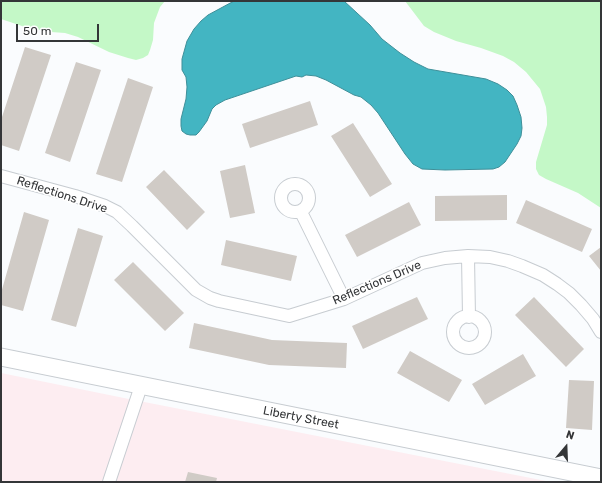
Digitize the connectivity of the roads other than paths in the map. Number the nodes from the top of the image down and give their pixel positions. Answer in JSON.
{"nodes":[{"id":1,"x":1,"y":176,"type":"edge"},
{"id":2,"x":301,"y":212,"type":"dead end"},
{"id":3,"x":468,"y":256,"type":"junction"},
{"id":4,"x":344,"y":299,"type":"junction"},
{"id":5,"x":469,"y":317,"type":"dead end"},
{"id":6,"x":601,"y":332,"type":"edge"},
{"id":7,"x":1,"y":357,"type":"edge"},
{"id":8,"x":141,"y":386,"type":"junction"},
{"id":9,"x":601,"y":478,"type":"edge"},
{"id":10,"x":109,"y":482,"type":"edge"}],
"edges":[{"from":1,"to":4,"type":"street","name":"Reflections Drive"},
{"from":2,"to":4,"type":"street"},
{"from":3,"to":4,"type":"street","name":"Reflections Drive"},
{"from":3,"to":5,"type":"street"},
{"from":3,"to":6,"type":"street","name":"Reflections Drive"},
{"from":7,"to":8,"type":"street","name":"Liberty Street"},
{"from":8,"to":9,"type":"street","name":"Liberty Street"},
{"from":8,"to":10,"type":"street"}]}
